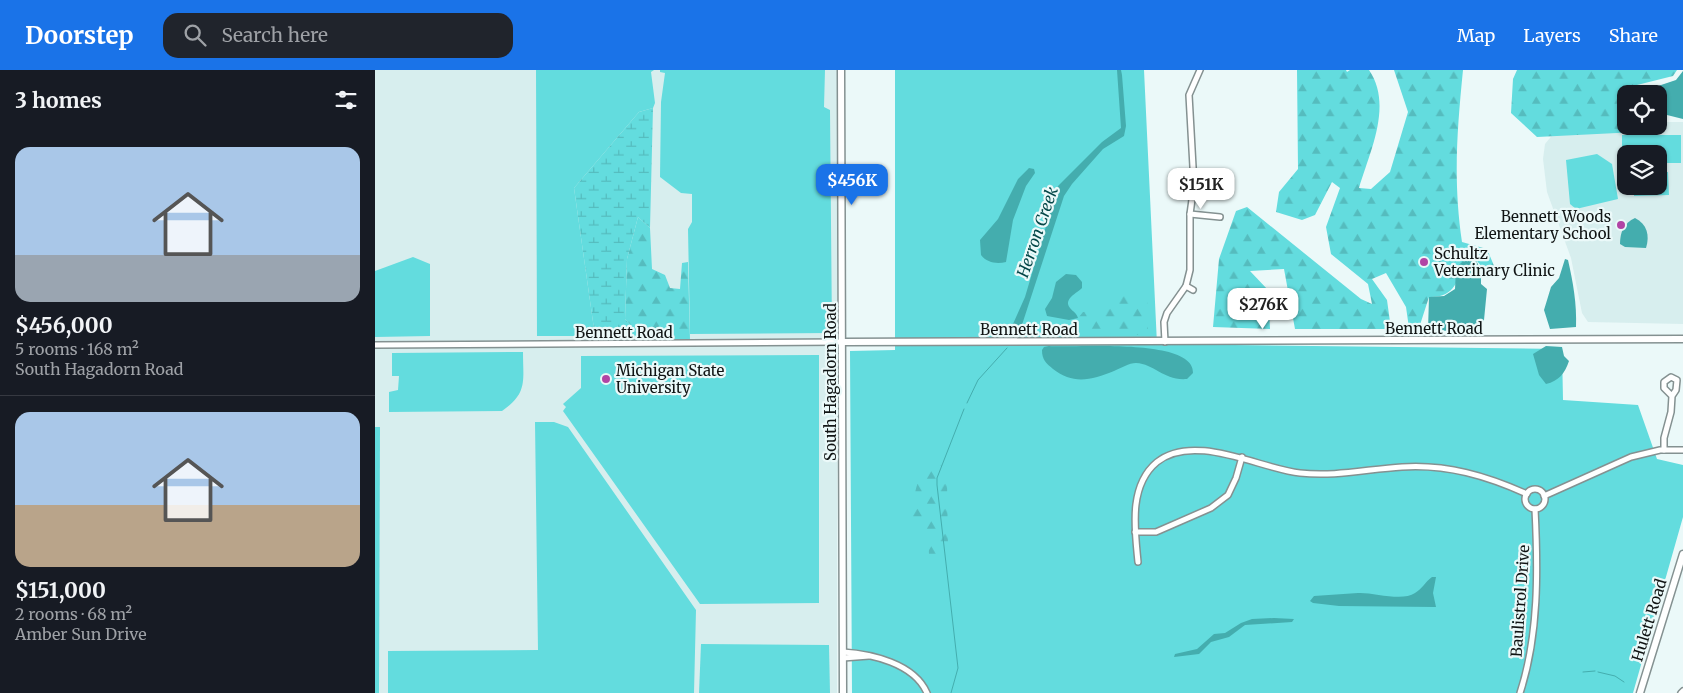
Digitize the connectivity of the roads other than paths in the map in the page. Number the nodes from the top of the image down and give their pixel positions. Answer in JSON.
{"nodes":[{"id":1,"x":841,"y":70,"type":"edge"},
{"id":2,"x":1200,"y":70,"type":"edge"},
{"id":3,"x":1190,"y":214,"type":"junction"},
{"id":4,"x":1220,"y":217,"type":"dead end"},
{"id":5,"x":1186,"y":286,"type":"junction"},
{"id":6,"x":1193,"y":290,"type":"dead end"},
{"id":7,"x":1683,"y":339,"type":"edge"},
{"id":8,"x":843,"y":342,"type":"junction"},
{"id":9,"x":1165,"y":342,"type":"junction"},
{"id":10,"x":375,"y":346,"type":"edge"},
{"id":11,"x":1672,"y":396,"type":"dead end"},
{"id":12,"x":1664,"y":450,"type":"junction"},
{"id":13,"x":1683,"y":450,"type":"edge"},
{"id":14,"x":1242,"y":458,"type":"junction"},
{"id":15,"x":1527,"y":494,"type":"junction"},
{"id":16,"x":1544,"y":496,"type":"junction"},
{"id":17,"x":1535,"y":509,"type":"junction"},
{"id":18,"x":1135,"y":532,"type":"junction"},
{"id":19,"x":1683,"y":554,"type":"edge"},
{"id":20,"x":1138,"y":562,"type":"dead end"},
{"id":21,"x":843,"y":655,"type":"junction"},
{"id":22,"x":843,"y":693,"type":"edge"},
{"id":23,"x":927,"y":693,"type":"edge"},
{"id":24,"x":1520,"y":693,"type":"edge"},
{"id":25,"x":1640,"y":693,"type":"edge"}],
"edges":[{"from":1,"to":8,"type":"street","name":"South Hagadorn Road"},
{"from":2,"to":3,"type":"street"},
{"from":3,"to":4,"type":"street"},
{"from":3,"to":5,"type":"street"},
{"from":5,"to":6,"type":"street"},
{"from":5,"to":9,"type":"street"},
{"from":7,"to":9,"type":"street","name":"Bennett Road"},
{"from":8,"to":9,"type":"street","name":"Bennett Road"},
{"from":8,"to":10,"type":"street","name":"Bennett Road"},
{"from":8,"to":21,"type":"street","name":"South Hagadorn Road"},
{"from":11,"to":12,"type":"street"},
{"from":12,"to":13,"type":"street"},
{"from":12,"to":16,"type":"street"},
{"from":14,"to":15,"type":"street"},
{"from":14,"to":18,"type":"street"},
{"from":14,"to":18,"type":"street"},
{"from":15,"to":16,"type":"street"},
{"from":15,"to":17,"type":"street"},
{"from":16,"to":17,"type":"street"},
{"from":17,"to":24,"type":"street","name":"Baulistrol Drive"},
{"from":18,"to":20,"type":"street"},
{"from":19,"to":25,"type":"street","name":"Hulett Road"},
{"from":21,"to":22,"type":"street","name":"South Hagadorn Road"},
{"from":21,"to":23,"type":"street"}]}
